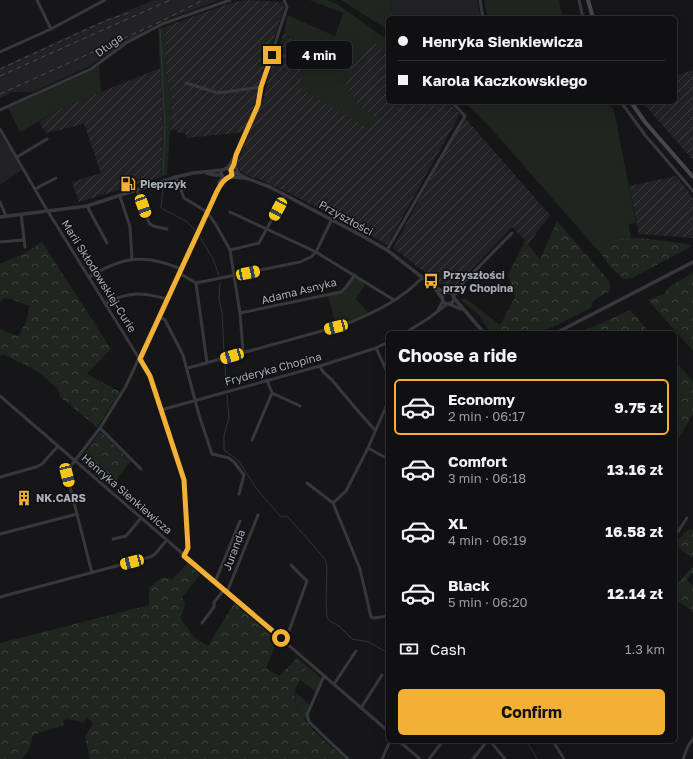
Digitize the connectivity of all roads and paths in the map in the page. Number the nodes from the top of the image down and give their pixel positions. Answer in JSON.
{"nodes":[{"id":1,"x":37,"y":0,"type":"edge"},
{"id":2,"x":105,"y":0,"type":"edge"},
{"id":3,"x":230,"y":0,"type":"edge"},
{"id":4,"x":284,"y":0,"type":"edge"},
{"id":5,"x":480,"y":0,"type":"edge"},
{"id":6,"x":579,"y":0,"type":"edge"},
{"id":7,"x":588,"y":0,"type":"edge"},
{"id":8,"x":483,"y":16,"type":"edge"},
{"id":9,"x":583,"y":16,"type":"edge"},
{"id":10,"x":592,"y":16,"type":"edge"},
{"id":11,"x":51,"y":29,"type":"junction"},
{"id":12,"x":0,"y":52,"type":"edge"},
{"id":13,"x":186,"y":83,"type":"dead end"},
{"id":14,"x":261,"y":87,"type":"junction"},
{"id":15,"x":454,"y":104,"type":"edge"},
{"id":16,"x":622,"y":104,"type":"edge"},
{"id":17,"x":632,"y":104,"type":"edge"},
{"id":18,"x":0,"y":110,"type":"edge"},
{"id":19,"x":0,"y":129,"type":"edge"},
{"id":20,"x":47,"y":139,"type":"dead end"},
{"id":21,"x":236,"y":155,"type":"junction"},
{"id":22,"x":17,"y":157,"type":"junction"},
{"id":23,"x":234,"y":164,"type":"junction"},
{"id":24,"x":222,"y":170,"type":"junction"},
{"id":25,"x":230,"y":170,"type":"junction"},
{"id":26,"x":206,"y":172,"type":"junction"},
{"id":27,"x":239,"y":174,"type":"junction"},
{"id":28,"x":214,"y":175,"type":"junction"},
{"id":29,"x":176,"y":177,"type":"junction"},
{"id":30,"x":225,"y":177,"type":"junction"},
{"id":31,"x":693,"y":177,"type":"edge"},
{"id":32,"x":56,"y":178,"type":"dead end"},
{"id":33,"x":246,"y":178,"type":"junction"},
{"id":34,"x":219,"y":182,"type":"junction"},
{"id":35,"x":219,"y":188,"type":"junction"},
{"id":36,"x":35,"y":189,"type":"junction"},
{"id":37,"x":137,"y":190,"type":"junction"},
{"id":38,"x":693,"y":190,"type":"edge"},
{"id":39,"x":285,"y":195,"type":"junction"},
{"id":40,"x":120,"y":196,"type":"junction"},
{"id":41,"x":0,"y":202,"type":"edge"},
{"id":42,"x":87,"y":206,"type":"junction"},
{"id":43,"x":48,"y":211,"type":"junction"},
{"id":44,"x":207,"y":212,"type":"junction"},
{"id":45,"x":230,"y":212,"type":"dead end"},
{"id":46,"x":21,"y":214,"type":"junction"},
{"id":47,"x":6,"y":216,"type":"junction"},
{"id":48,"x":0,"y":217,"type":"edge"},
{"id":49,"x":332,"y":220,"type":"junction"},
{"id":50,"x":167,"y":229,"type":"dead end"},
{"id":51,"x":267,"y":229,"type":"junction"},
{"id":52,"x":512,"y":233,"type":"dead end"},
{"id":53,"x":24,"y":240,"type":"junction"},
{"id":54,"x":0,"y":242,"type":"edge"},
{"id":55,"x":107,"y":243,"type":"dead end"},
{"id":56,"x":25,"y":247,"type":"dead end"},
{"id":57,"x":230,"y":250,"type":"junction"},
{"id":58,"x":387,"y":250,"type":"junction"},
{"id":59,"x":316,"y":252,"type":"junction"},
{"id":60,"x":132,"y":259,"type":"junction"},
{"id":61,"x":693,"y":262,"type":"edge"},
{"id":62,"x":180,"y":271,"type":"junction"},
{"id":63,"x":355,"y":275,"type":"junction"},
{"id":64,"x":235,"y":276,"type":"junction"},
{"id":65,"x":89,"y":278,"type":"junction"},
{"id":66,"x":422,"y":278,"type":"junction"},
{"id":67,"x":196,"y":283,"type":"junction"},
{"id":68,"x":462,"y":284,"type":"junction"},
{"id":69,"x":432,"y":285,"type":"junction"},
{"id":70,"x":448,"y":293,"type":"junction"},
{"id":71,"x":454,"y":297,"type":"junction"},
{"id":72,"x":167,"y":299,"type":"junction"},
{"id":73,"x":443,"y":299,"type":"junction"},
{"id":74,"x":394,"y":300,"type":"junction"},
{"id":75,"x":105,"y":304,"type":"junction"},
{"id":76,"x":448,"y":304,"type":"junction"},
{"id":77,"x":464,"y":310,"type":"junction"},
{"id":78,"x":437,"y":312,"type":"junction"},
{"id":79,"x":240,"y":313,"type":"junction"},
{"id":80,"x":159,"y":316,"type":"junction"},
{"id":81,"x":408,"y":331,"type":"edge"},
{"id":82,"x":481,"y":331,"type":"edge"},
{"id":83,"x":560,"y":331,"type":"edge"},
{"id":84,"x":386,"y":343,"type":"edge"},
{"id":85,"x":376,"y":348,"type":"junction"},
{"id":86,"x":243,"y":352,"type":"junction"},
{"id":87,"x":140,"y":359,"type":"junction"},
{"id":88,"x":207,"y":363,"type":"junction"},
{"id":89,"x":320,"y":366,"type":"junction"},
{"id":90,"x":188,"y":368,"type":"junction"},
{"id":91,"x":386,"y":370,"type":"edge"},
{"id":92,"x":267,"y":380,"type":"junction"},
{"id":93,"x":272,"y":393,"type":"junction"},
{"id":94,"x":0,"y":396,"type":"edge"},
{"id":95,"x":196,"y":400,"type":"junction"},
{"id":96,"x":300,"y":406,"type":"dead end"},
{"id":97,"x":386,"y":407,"type":"edge"},
{"id":98,"x":162,"y":410,"type":"junction"},
{"id":99,"x":383,"y":414,"type":"junction"},
{"id":100,"x":386,"y":415,"type":"edge"},
{"id":101,"x":100,"y":428,"type":"junction"},
{"id":102,"x":375,"y":430,"type":"junction"},
{"id":103,"x":252,"y":440,"type":"dead end"},
{"id":104,"x":58,"y":446,"type":"junction"},
{"id":105,"x":368,"y":448,"type":"junction"},
{"id":106,"x":386,"y":458,"type":"edge"},
{"id":107,"x":74,"y":460,"type":"junction"},
{"id":108,"x":141,"y":469,"type":"dead end"},
{"id":109,"x":0,"y":476,"type":"edge"},
{"id":110,"x":307,"y":483,"type":"dead end"},
{"id":111,"x":239,"y":494,"type":"dead end"},
{"id":112,"x":333,"y":503,"type":"junction"},
{"id":113,"x":77,"y":514,"type":"junction"},
{"id":114,"x":258,"y":515,"type":"dead end"},
{"id":115,"x":141,"y":518,"type":"junction"},
{"id":116,"x":687,"y":518,"type":"dead end"},
{"id":117,"x":240,"y":520,"type":"dead end"},
{"id":118,"x":677,"y":533,"type":"edge"},
{"id":119,"x":0,"y":534,"type":"edge"},
{"id":120,"x":113,"y":539,"type":"dead end"},
{"id":121,"x":166,"y":540,"type":"junction"},
{"id":122,"x":184,"y":556,"type":"junction"},
{"id":123,"x":291,"y":565,"type":"dead end"},
{"id":124,"x":92,"y":573,"type":"junction"},
{"id":125,"x":215,"y":582,"type":"junction"},
{"id":126,"x":225,"y":591,"type":"junction"},
{"id":127,"x":0,"y":597,"type":"edge"},
{"id":128,"x":386,"y":616,"type":"edge"},
{"id":129,"x":202,"y":623,"type":"dead end"},
{"id":130,"x":285,"y":642,"type":"junction"},
{"id":131,"x":356,"y":651,"type":"dead end"},
{"id":132,"x":324,"y":676,"type":"junction"},
{"id":133,"x":382,"y":676,"type":"dead end"},
{"id":134,"x":334,"y":684,"type":"junction"},
{"id":135,"x":361,"y":708,"type":"junction"},
{"id":136,"x":386,"y":729,"type":"edge"},
{"id":137,"x":693,"y":739,"type":"edge"},
{"id":138,"x":389,"y":743,"type":"edge"},
{"id":139,"x":404,"y":743,"type":"edge"},
{"id":140,"x":442,"y":743,"type":"edge"},
{"id":141,"x":485,"y":743,"type":"edge"},
{"id":142,"x":492,"y":743,"type":"edge"},
{"id":143,"x":554,"y":743,"type":"edge"},
{"id":144,"x":348,"y":759,"type":"edge"},
{"id":145,"x":382,"y":759,"type":"edge"},
{"id":146,"x":420,"y":759,"type":"edge"},
{"id":147,"x":430,"y":759,"type":"edge"},
{"id":148,"x":473,"y":759,"type":"edge"},
{"id":149,"x":505,"y":759,"type":"edge"},
{"id":150,"x":564,"y":759,"type":"edge"},
{"id":151,"x":683,"y":759,"type":"edge"}],
"edges":[{"from":1,"to":11,"type":"street"},
{"from":2,"to":11,"type":"street"},
{"from":3,"to":18,"type":"street","name":"Długa"},
{"from":4,"to":14,"type":"street"},
{"from":5,"to":8,"type":"street"},
{"from":6,"to":9,"type":"street"},
{"from":7,"to":10,"type":"main road"},
{"from":11,"to":12,"type":"street"},
{"from":13,"to":14,"type":"street"},
{"from":14,"to":21,"type":"street"},
{"from":15,"to":58,"type":"street"},
{"from":16,"to":38,"type":"street"},
{"from":17,"to":31,"type":"main road"},
{"from":19,"to":22,"type":"street","name":"Marii Skłodowskiej-Curie"},
{"from":20,"to":22,"type":"street"},
{"from":21,"to":23,"type":"street"},
{"from":21,"to":25,"type":"street"},
{"from":22,"to":36,"type":"street","name":"Marii Skłodowskiej-Curie"},
{"from":23,"to":25,"type":"street"},
{"from":23,"to":27,"type":"street"},
{"from":24,"to":25,"type":"street"},
{"from":24,"to":26,"type":"street"},
{"from":24,"to":30,"type":"street"},
{"from":25,"to":27,"type":"street"},
{"from":25,"to":30,"type":"street"},
{"from":26,"to":28,"type":"street"},
{"from":26,"to":29,"type":"street"},
{"from":27,"to":33,"type":"street"},
{"from":28,"to":30,"type":"street"},
{"from":28,"to":34,"type":"street"},
{"from":29,"to":37,"type":"street"},
{"from":29,"to":44,"type":"street"},
{"from":30,"to":33,"type":"street"},
{"from":30,"to":34,"type":"street"},
{"from":30,"to":35,"type":"street"},
{"from":32,"to":36,"type":"street"},
{"from":33,"to":39,"type":"street","name":"Przyszłości"},
{"from":34,"to":35,"type":"street"},
{"from":35,"to":44,"type":"street"},
{"from":36,"to":43,"type":"street","name":"Marii Skłodowskiej-Curie"},
{"from":37,"to":40,"type":"street"},
{"from":37,"to":50,"type":"street"},
{"from":39,"to":49,"type":"street","name":"Przyszłości"},
{"from":39,"to":51,"type":"street"},
{"from":40,"to":42,"type":"street"},
{"from":40,"to":60,"type":"street"},
{"from":41,"to":47,"type":"street"},
{"from":42,"to":43,"type":"street"},
{"from":42,"to":55,"type":"street"},
{"from":43,"to":46,"type":"street"},
{"from":43,"to":65,"type":"street","name":"Marii Skłodowskiej-Curie"},
{"from":44,"to":57,"type":"street"},
{"from":44,"to":62,"type":"street"},
{"from":45,"to":51,"type":"street"},
{"from":46,"to":47,"type":"street"},
{"from":46,"to":53,"type":"street"},
{"from":47,"to":48,"type":"street"},
{"from":49,"to":58,"type":"street","name":"Przyszłości"},
{"from":49,"to":59,"type":"street"},
{"from":51,"to":57,"type":"street"},
{"from":51,"to":59,"type":"street"},
{"from":52,"to":68,"type":"street"},
{"from":53,"to":54,"type":"street"},
{"from":53,"to":56,"type":"street"},
{"from":57,"to":64,"type":"street"},
{"from":58,"to":66,"type":"street","name":"Przyszłości"},
{"from":59,"to":63,"type":"street"},
{"from":59,"to":64,"type":"street"},
{"from":60,"to":62,"type":"street"},
{"from":60,"to":65,"type":"street"},
{"from":61,"to":83,"type":"street"},
{"from":62,"to":67,"type":"street"},
{"from":62,"to":72,"type":"street"},
{"from":63,"to":74,"type":"street"},
{"from":63,"to":79,"type":"street","name":"Adama Asnyka"},
{"from":64,"to":67,"type":"street"},
{"from":64,"to":79,"type":"street"},
{"from":65,"to":75,"type":"street","name":"Marii Skłodowskiej-Curie"},
{"from":66,"to":69,"type":"street","name":"Przyszłości"},
{"from":66,"to":74,"type":"street"},
{"from":67,"to":88,"type":"street"},
{"from":68,"to":70,"type":"street"},
{"from":68,"to":71,"type":"street"},
{"from":69,"to":70,"type":"street","name":"Przyszłości"},
{"from":69,"to":73,"type":"street","name":"Przyszłości"},
{"from":70,"to":71,"type":"street"},
{"from":70,"to":73,"type":"street"},
{"from":71,"to":76,"type":"street"},
{"from":71,"to":77,"type":"street"},
{"from":72,"to":75,"type":"street"},
{"from":72,"to":80,"type":"street"},
{"from":73,"to":76,"type":"street"},
{"from":73,"to":78,"type":"street"},
{"from":74,"to":86,"type":"street"},
{"from":75,"to":87,"type":"street","name":"Marii Skłodowskiej-Curie"},
{"from":76,"to":77,"type":"street"},
{"from":76,"to":78,"type":"street"},
{"from":77,"to":82,"type":"street"},
{"from":78,"to":81,"type":"street"},
{"from":79,"to":86,"type":"street"},
{"from":80,"to":87,"type":"street"},
{"from":80,"to":90,"type":"street"},
{"from":84,"to":85,"type":"street","name":"Fryderyka Chopina"},
{"from":85,"to":89,"type":"street","name":"Fryderyka Chopina"},
{"from":85,"to":91,"type":"street"},
{"from":86,"to":88,"type":"street"},
{"from":87,"to":98,"type":"street","name":"Marii Skłodowskiej-Curie"},
{"from":87,"to":101,"type":"street"},
{"from":88,"to":90,"type":"street"},
{"from":89,"to":92,"type":"street","name":"Fryderyka Chopina"},
{"from":89,"to":102,"type":"street"},
{"from":90,"to":95,"type":"street"},
{"from":92,"to":93,"type":"street"},
{"from":92,"to":95,"type":"street","name":"Fryderyka Chopina"},
{"from":93,"to":96,"type":"street"},
{"from":93,"to":103,"type":"street"},
{"from":94,"to":104,"type":"street","name":"Henryka Sienkiewicza"},
{"from":95,"to":98,"type":"street","name":"Fryderyka Chopina"},
{"from":95,"to":111,"type":"street"},
{"from":97,"to":99,"type":"street"},
{"from":98,"to":122,"type":"street","name":"Marii Skłodowskiej-Curie"},
{"from":99,"to":100,"type":"street"},
{"from":99,"to":102,"type":"street"},
{"from":101,"to":107,"type":"street"},
{"from":101,"to":108,"type":"street"},
{"from":102,"to":105,"type":"street"},
{"from":104,"to":107,"type":"street","name":"Henryka Sienkiewicza"},
{"from":104,"to":109,"type":"street"},
{"from":105,"to":106,"type":"street"},
{"from":105,"to":112,"type":"street"},
{"from":107,"to":113,"type":"street"},
{"from":107,"to":115,"type":"street","name":"Henryka Sienkiewicza"},
{"from":110,"to":112,"type":"street"},
{"from":112,"to":128,"type":"street"},
{"from":113,"to":119,"type":"street"},
{"from":113,"to":124,"type":"street"},
{"from":114,"to":126,"type":"street","name":"Juranda"},
{"from":115,"to":120,"type":"street"},
{"from":115,"to":121,"type":"street","name":"Henryka Sienkiewicza"},
{"from":116,"to":118,"type":"street"},
{"from":117,"to":125,"type":"street"},
{"from":121,"to":122,"type":"street","name":"Henryka Sienkiewicza"},
{"from":121,"to":124,"type":"street"},
{"from":122,"to":125,"type":"street","name":"Henryka Sienkiewicza"},
{"from":123,"to":130,"type":"street"},
{"from":124,"to":127,"type":"street"},
{"from":125,"to":126,"type":"street","name":"Henryka Sienkiewicza"},
{"from":126,"to":129,"type":"street","name":"Juranda"},
{"from":126,"to":130,"type":"street","name":"Henryka Sienkiewicza"},
{"from":130,"to":132,"type":"street","name":"Henryka Sienkiewicza"},
{"from":131,"to":134,"type":"street"},
{"from":132,"to":134,"type":"street","name":"Henryka Sienkiewicza"},
{"from":132,"to":144,"type":"street"},
{"from":133,"to":135,"type":"street"},
{"from":134,"to":135,"type":"street","name":"Henryka Sienkiewicza"},
{"from":135,"to":136,"type":"street","name":"Henryka Sienkiewicza"},
{"from":137,"to":151,"type":"street"},
{"from":138,"to":145,"type":"street"},
{"from":139,"to":146,"type":"street"},
{"from":140,"to":147,"type":"street"},
{"from":141,"to":148,"type":"street"},
{"from":142,"to":149,"type":"street"},
{"from":143,"to":150,"type":"street"}]}
